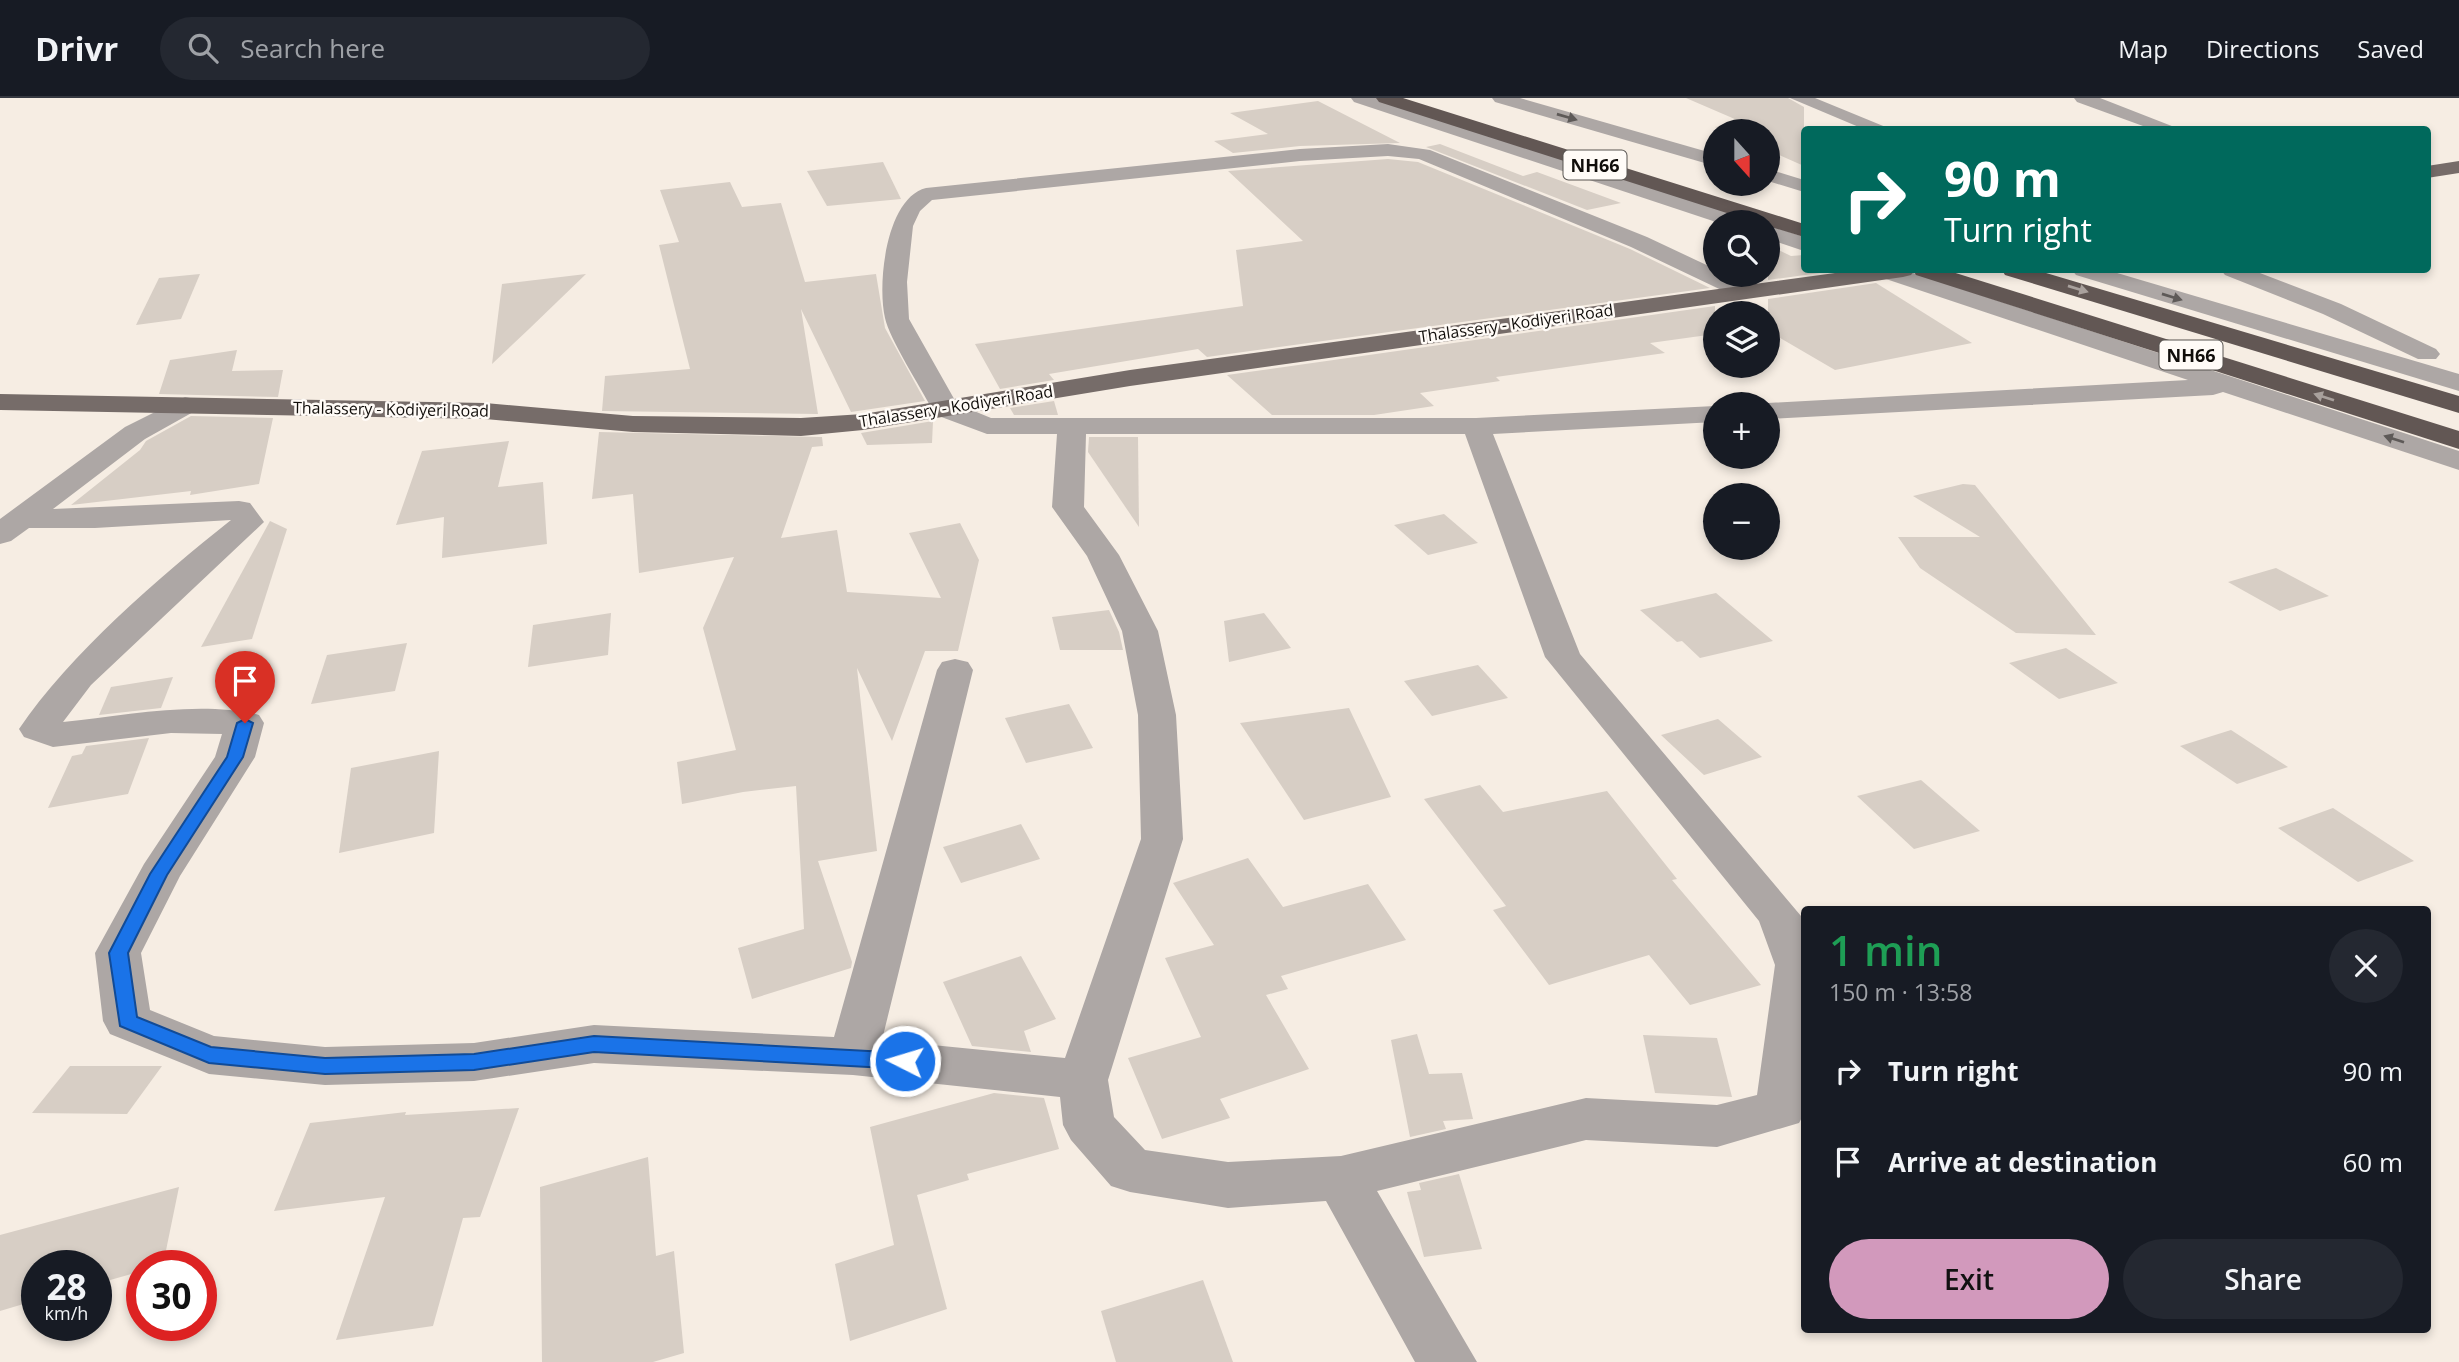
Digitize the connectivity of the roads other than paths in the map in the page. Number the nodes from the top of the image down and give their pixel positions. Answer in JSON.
{"nodes":[{"id":1,"x":1360,"y":98,"type":"edge"},
{"id":2,"x":1385,"y":98,"type":"edge"},
{"id":3,"x":1439,"y":98,"type":"edge"},
{"id":4,"x":1501,"y":98,"type":"edge"},
{"id":5,"x":1799,"y":98,"type":"edge"},
{"id":6,"x":2083,"y":98,"type":"edge"},
{"id":7,"x":1873,"y":126,"type":"edge"},
{"id":8,"x":2162,"y":126,"type":"edge"},
{"id":9,"x":1703,"y":157,"type":"edge"},
{"id":10,"x":2459,"y":167,"type":"edge"},
{"id":11,"x":1676,"y":170,"type":"dead end"},
{"id":12,"x":2431,"y":171,"type":"edge"},
{"id":13,"x":1780,"y":179,"type":"edge"},
{"id":14,"x":1801,"y":185,"type":"edge"},
{"id":15,"x":1703,"y":211,"type":"edge"},
{"id":16,"x":1801,"y":230,"type":"edge"},
{"id":17,"x":1780,"y":236,"type":"edge"},
{"id":18,"x":1801,"y":243,"type":"edge"},
{"id":19,"x":1877,"y":273,"type":"edge"},
{"id":20,"x":1888,"y":273,"type":"edge"},
{"id":21,"x":1888,"y":273,"type":"edge"},
{"id":22,"x":1933,"y":273,"type":"edge"},
{"id":23,"x":2023,"y":273,"type":"edge"},
{"id":24,"x":2094,"y":273,"type":"edge"},
{"id":25,"x":2241,"y":273,"type":"edge"},
{"id":26,"x":1742,"y":291,"type":"junction"},
{"id":27,"x":2459,"y":374,"type":"edge"},
{"id":28,"x":2459,"y":383,"type":"edge"},
{"id":29,"x":2234,"y":386,"type":"junction"},
{"id":30,"x":2185,"y":389,"type":"junction"},
{"id":31,"x":0,"y":402,"type":"edge"},
{"id":32,"x":186,"y":405,"type":"junction"},
{"id":33,"x":2459,"y":405,"type":"edge"},
{"id":34,"x":946,"y":409,"type":"junction"},
{"id":35,"x":1780,"y":410,"type":"edge"},
{"id":36,"x":1703,"y":415,"type":"edge"},
{"id":37,"x":1476,"y":426,"type":"junction"},
{"id":38,"x":1072,"y":427,"type":"junction"},
{"id":39,"x":2459,"y":440,"type":"edge"},
{"id":40,"x":2459,"y":461,"type":"edge"},
{"id":41,"x":11,"y":526,"type":"edge"},
{"id":42,"x":955,"y":670,"type":"dead end"},
{"id":43,"x":853,"y":1056,"type":"junction"},
{"id":44,"x":1083,"y":1080,"type":"junction"},
{"id":45,"x":1341,"y":1178,"type":"junction"},
{"id":46,"x":1447,"y":1362,"type":"edge"}],
"edges":[{"from":1,"to":15,"type":"street"},
{"from":2,"to":16,"type":"highway","number":"NH66"},
{"from":3,"to":11,"type":"highway","number":"NH66"},
{"from":4,"to":9,"type":"street","one_way":true},
{"from":5,"to":7,"type":"street"},
{"from":6,"to":8,"type":"street"},
{"from":10,"to":12,"type":"main road"},
{"from":13,"to":14,"type":"street"},
{"from":17,"to":18,"type":"street"},
{"from":19,"to":26,"type":"main road","name":"Thalassery - Kodiyeri Road"},
{"from":20,"to":29,"type":"street"},
{"from":21,"to":30,"type":"street"},
{"from":39,"to":22,"type":"highway","number":"NH66","one_way":true},
{"from":23,"to":33,"type":"highway","number":"NH66","one_way":true},
{"from":24,"to":28,"type":"street","one_way":true},
{"from":25,"to":27,"type":"street"},
{"from":26,"to":34,"type":"main road","name":"Thalassery - Kodiyeri Road"},
{"from":26,"to":34,"type":"street"},
{"from":29,"to":30,"type":"street"},
{"from":40,"to":29,"type":"street","one_way":true},
{"from":30,"to":35,"type":"street"},
{"from":31,"to":32,"type":"main road","name":"Thalassery - Kodiyeri Road"},
{"from":32,"to":34,"type":"main road","name":"Thalassery - Kodiyeri Road"},
{"from":32,"to":41,"type":"street"},
{"from":34,"to":38,"type":"street"},
{"from":36,"to":37,"type":"street"},
{"from":37,"to":38,"type":"street"},
{"from":37,"to":45,"type":"street"},
{"from":38,"to":44,"type":"street"},
{"from":41,"to":43,"type":"street"},
{"from":42,"to":43,"type":"street"},
{"from":43,"to":44,"type":"street"},
{"from":44,"to":45,"type":"street"},
{"from":45,"to":46,"type":"street"}]}
